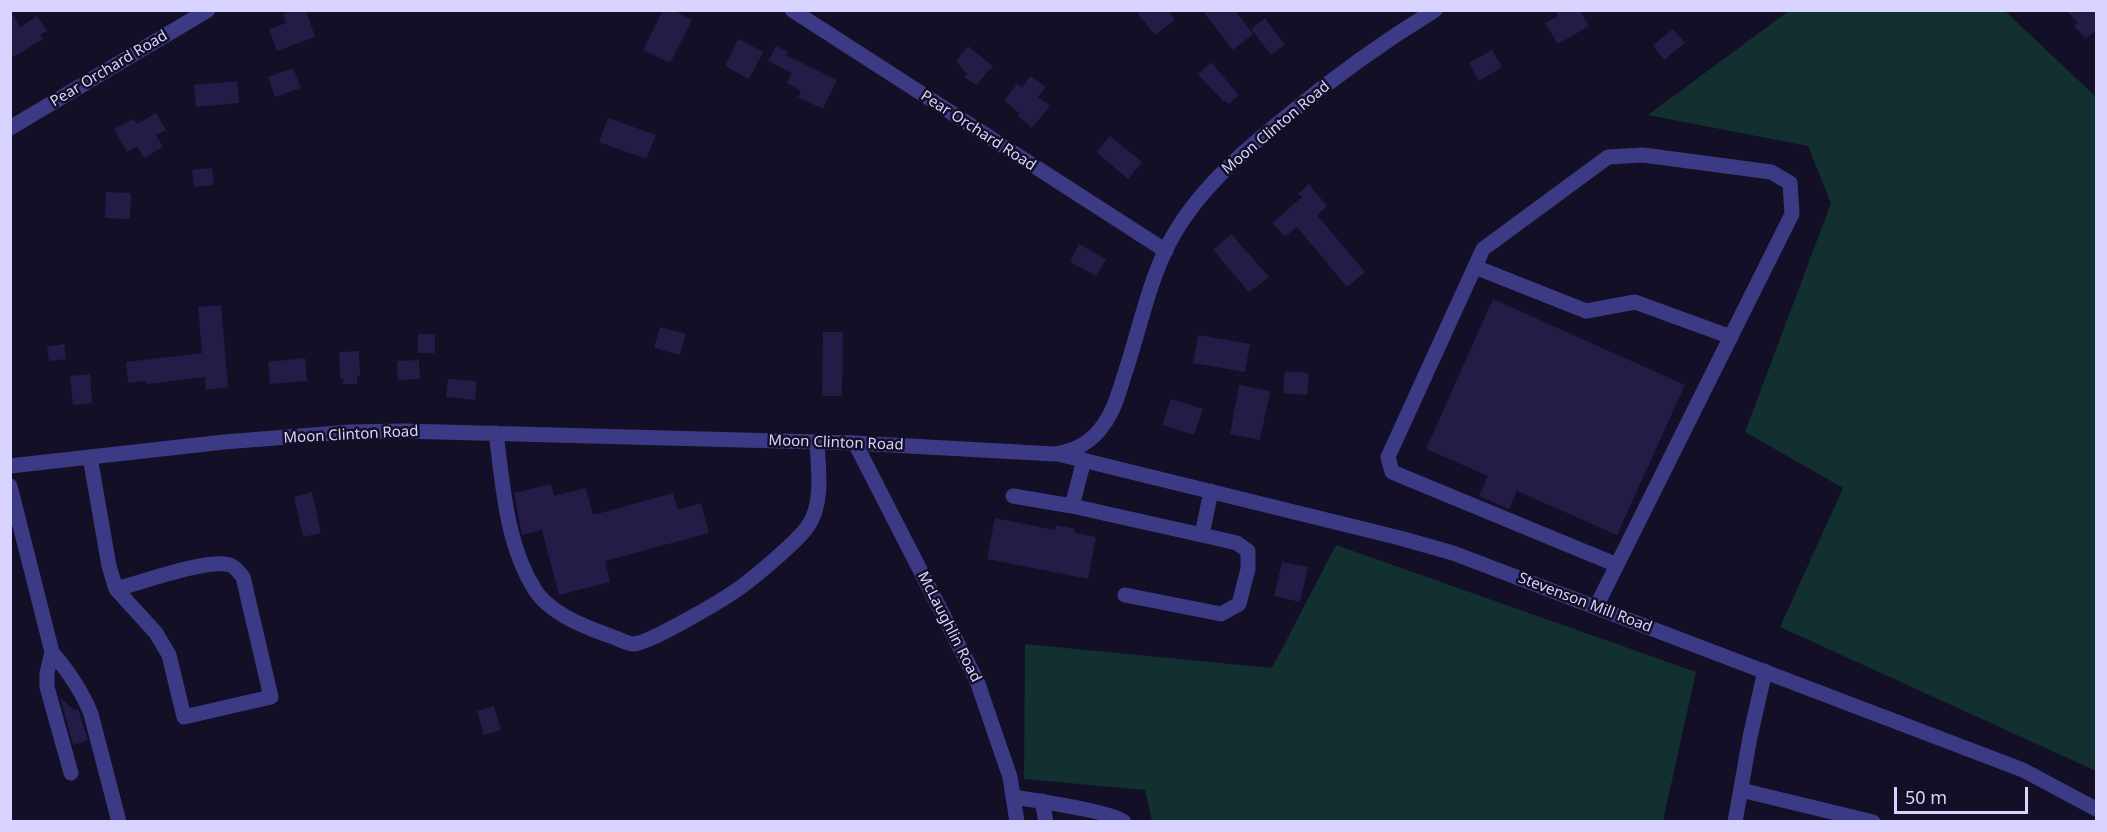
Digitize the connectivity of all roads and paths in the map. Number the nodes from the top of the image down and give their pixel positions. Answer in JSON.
{"nodes":[{"id":1,"x":208,"y":10,"type":"edge"},
{"id":2,"x":792,"y":10,"type":"edge"},
{"id":3,"x":1435,"y":10,"type":"edge"},
{"id":4,"x":10,"y":128,"type":"edge"},
{"id":5,"x":1166,"y":251,"type":"junction"},
{"id":6,"x":1475,"y":267,"type":"junction"},
{"id":7,"x":1731,"y":337,"type":"junction"},
{"id":8,"x":496,"y":433,"type":"junction"},
{"id":9,"x":818,"y":442,"type":"junction"},
{"id":10,"x":855,"y":442,"type":"junction"},
{"id":11,"x":1055,"y":454,"type":"junction"},
{"id":12,"x":90,"y":457,"type":"junction"},
{"id":13,"x":1084,"y":460,"type":"junction"},
{"id":14,"x":10,"y":466,"type":"edge"},
{"id":15,"x":10,"y":486,"type":"edge"},
{"id":16,"x":1211,"y":491,"type":"junction"},
{"id":17,"x":1013,"y":496,"type":"dead end"},
{"id":18,"x":1072,"y":506,"type":"junction"},
{"id":19,"x":1202,"y":535,"type":"junction"},
{"id":20,"x":1617,"y":566,"type":"junction"},
{"id":21,"x":116,"y":589,"type":"junction"},
{"id":22,"x":1125,"y":595,"type":"dead end"},
{"id":23,"x":1596,"y":608,"type":"junction"},
{"id":24,"x":52,"y":652,"type":"junction"},
{"id":25,"x":1765,"y":671,"type":"junction"},
{"id":26,"x":71,"y":773,"type":"dead end"},
{"id":27,"x":1740,"y":790,"type":"junction"},
{"id":28,"x":1014,"y":797,"type":"junction"},
{"id":29,"x":1042,"y":801,"type":"junction"},
{"id":30,"x":2097,"y":809,"type":"edge"},
{"id":31,"x":119,"y":822,"type":"edge"},
{"id":32,"x":1017,"y":822,"type":"edge"},
{"id":33,"x":1046,"y":822,"type":"edge"},
{"id":34,"x":1124,"y":822,"type":"edge"},
{"id":35,"x":1735,"y":822,"type":"edge"},
{"id":36,"x":1874,"y":822,"type":"edge"}],
"edges":[{"from":1,"to":4,"type":"street","name":"Pear Orchard Road"},
{"from":2,"to":5,"type":"street","name":"Pear Orchard Road"},
{"from":3,"to":5,"type":"street","name":"Moon Clinton Road"},
{"from":5,"to":11,"type":"street","name":"Moon Clinton Road"},
{"from":6,"to":7,"type":"street"},
{"from":6,"to":7,"type":"street"},
{"from":6,"to":20,"type":"street"},
{"from":7,"to":20,"type":"street"},
{"from":8,"to":9,"type":"street","name":"Moon Clinton Road"},
{"from":8,"to":9,"type":"street"},
{"from":8,"to":12,"type":"street","name":"Moon Clinton Road"},
{"from":9,"to":10,"type":"street","name":"Moon Clinton Road"},
{"from":10,"to":11,"type":"street","name":"Moon Clinton Road"},
{"from":10,"to":28,"type":"street","name":"McLaughlin Road"},
{"from":11,"to":13,"type":"street","name":"Stevenson Mill Road"},
{"from":12,"to":14,"type":"street","name":"Moon Clinton Road"},
{"from":12,"to":21,"type":"street"},
{"from":13,"to":16,"type":"street","name":"Stevenson Mill Road"},
{"from":13,"to":18,"type":"street"},
{"from":15,"to":24,"type":"street"},
{"from":16,"to":19,"type":"street"},
{"from":16,"to":23,"type":"street","name":"Stevenson Mill Road"},
{"from":17,"to":18,"type":"street"},
{"from":18,"to":19,"type":"street"},
{"from":19,"to":22,"type":"street"},
{"from":20,"to":23,"type":"street"},
{"from":21,"to":21,"type":"street"},
{"from":23,"to":25,"type":"street","name":"Stevenson Mill Road"},
{"from":24,"to":26,"type":"street"},
{"from":24,"to":31,"type":"street"},
{"from":25,"to":27,"type":"street"},
{"from":25,"to":30,"type":"street","name":"Stevenson Mill Road"},
{"from":27,"to":35,"type":"street"},
{"from":27,"to":36,"type":"street"},
{"from":28,"to":29,"type":"street"},
{"from":28,"to":32,"type":"street","name":"McLaughlin Road"},
{"from":29,"to":33,"type":"street"},
{"from":29,"to":34,"type":"street"}]}
